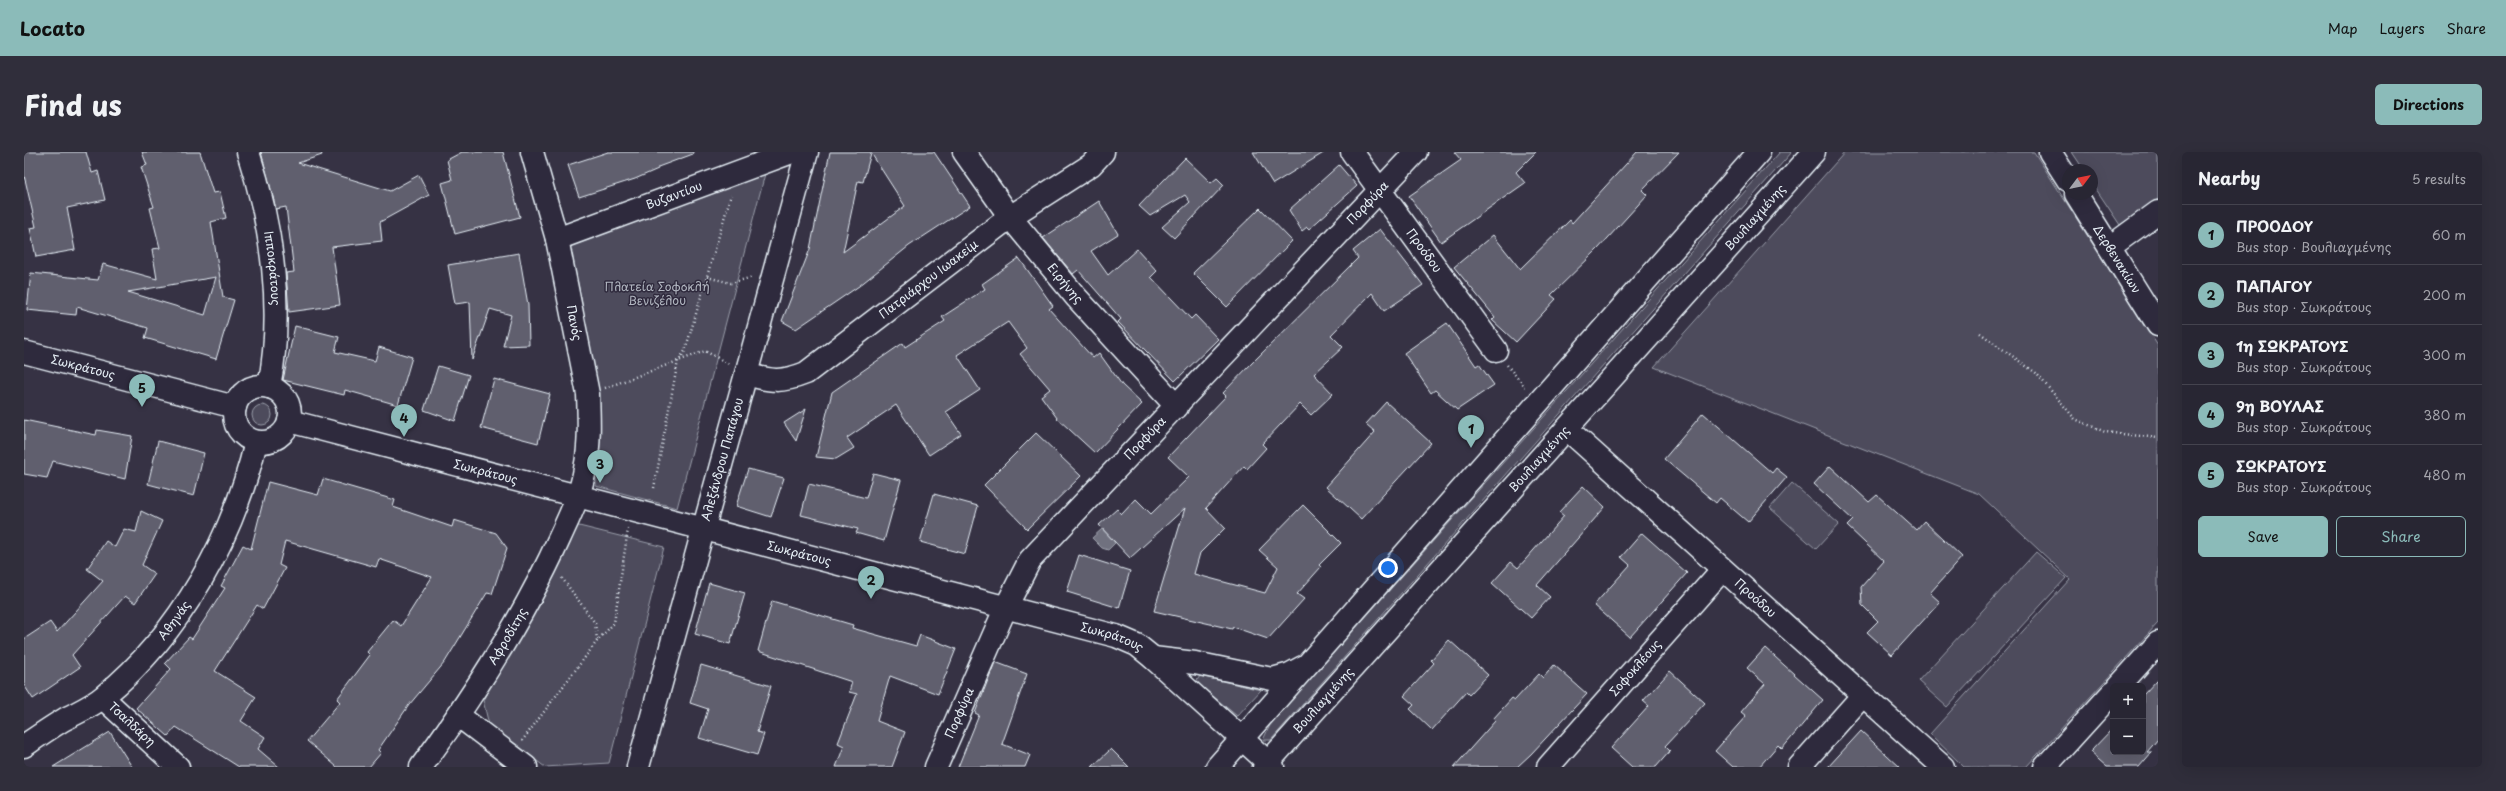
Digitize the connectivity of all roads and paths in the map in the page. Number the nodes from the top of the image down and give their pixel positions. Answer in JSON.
{"nodes":[{"id":1,"x":248,"y":152,"type":"edge"},
{"id":2,"x":532,"y":152,"type":"edge"},
{"id":3,"x":792,"y":152,"type":"edge"},
{"id":4,"x":807,"y":152,"type":"edge"},
{"id":5,"x":964,"y":152,"type":"edge"},
{"id":6,"x":1103,"y":152,"type":"edge"},
{"id":7,"x":1352,"y":152,"type":"edge"},
{"id":8,"x":1416,"y":152,"type":"edge"},
{"id":9,"x":1759,"y":152,"type":"edge"},
{"id":10,"x":1814,"y":152,"type":"edge"},
{"id":11,"x":2050,"y":152,"type":"edge"},
{"id":12,"x":739,"y":171,"type":"junction"},
{"id":13,"x":2062,"y":171,"type":"edge"},
{"id":14,"x":1378,"y":190,"type":"junction"},
{"id":15,"x":2080,"y":200,"type":"edge"},
{"id":16,"x":2158,"y":212,"type":"edge"},
{"id":17,"x":1010,"y":217,"type":"junction"},
{"id":18,"x":557,"y":239,"type":"junction"},
{"id":19,"x":2110,"y":247,"type":"junction"},
{"id":20,"x":775,"y":271,"type":"junction"},
{"id":21,"x":707,"y":277,"type":"junction"},
{"id":22,"x":2158,"y":325,"type":"edge"},
{"id":23,"x":1980,"y":333,"type":"dead end"},
{"id":24,"x":1496,"y":350,"type":"joint"},
{"id":25,"x":24,"y":352,"type":"edge"},
{"id":26,"x":678,"y":361,"type":"junction"},
{"id":27,"x":746,"y":374,"type":"junction"},
{"id":28,"x":269,"y":387,"type":"junction"},
{"id":29,"x":588,"y":394,"type":"junction"},
{"id":30,"x":1538,"y":404,"type":"junction"},
{"id":31,"x":235,"y":407,"type":"junction"},
{"id":32,"x":1177,"y":407,"type":"junction"},
{"id":33,"x":289,"y":421,"type":"junction"},
{"id":34,"x":1567,"y":429,"type":"junction"},
{"id":35,"x":2158,"y":438,"type":"edge"},
{"id":36,"x":256,"y":442,"type":"junction"},
{"id":37,"x":654,"y":488,"type":"dead end"},
{"id":38,"x":578,"y":496,"type":"junction"},
{"id":39,"x":631,"y":510,"type":"junction"},
{"id":40,"x":704,"y":529,"type":"junction"},
{"id":41,"x":549,"y":561,"type":"junction"},
{"id":42,"x":1722,"y":570,"type":"junction"},
{"id":43,"x":1006,"y":607,"type":"junction"},
{"id":44,"x":598,"y":640,"type":"junction"},
{"id":45,"x":2158,"y":643,"type":"edge"},
{"id":46,"x":1153,"y":658,"type":"junction"},
{"id":47,"x":1309,"y":663,"type":"junction"},
{"id":48,"x":2122,"y":683,"type":"edge"},
{"id":49,"x":1863,"y":695,"type":"junction"},
{"id":50,"x":2110,"y":695,"type":"edge"},
{"id":51,"x":103,"y":698,"type":"junction"},
{"id":52,"x":459,"y":716,"type":"junction"},
{"id":53,"x":1242,"y":739,"type":"junction"},
{"id":54,"x":24,"y":746,"type":"edge"},
{"id":55,"x":518,"y":761,"type":"edge"},
{"id":56,"x":1268,"y":766,"type":"edge"},
{"id":57,"x":178,"y":767,"type":"edge"},
{"id":58,"x":421,"y":767,"type":"edge"},
{"id":59,"x":638,"y":767,"type":"edge"},
{"id":60,"x":936,"y":767,"type":"edge"},
{"id":61,"x":1217,"y":767,"type":"edge"},
{"id":62,"x":1548,"y":767,"type":"edge"},
{"id":63,"x":1799,"y":767,"type":"edge"},
{"id":64,"x":1943,"y":767,"type":"edge"},
{"id":65,"x":2045,"y":767,"type":"edge"}],
"edges":[{"from":1,"to":28,"type":"street","name":"Ιπποκράτους"},
{"from":2,"to":18,"type":"street","name":"Πανός"},
{"from":3,"to":12,"type":"street","name":"Βυζαντίου"},
{"from":4,"to":20,"type":"street","name":"Αλεξάνδρου Παπάγου"},
{"from":5,"to":17,"type":"street","name":"Ειρήνης"},
{"from":6,"to":17,"type":"street","name":"Πατριάρχου Ιωακείμ"},
{"from":7,"to":14,"type":"street","name":"Προόδου"},
{"from":8,"to":14,"type":"street","name":"Πορφύρα"},
{"from":9,"to":30,"type":"street"},
{"from":10,"to":34,"type":"street","name":"Βουλιαγμένης"},
{"from":11,"to":13,"type":"street"},
{"from":12,"to":18,"type":"street","name":"Βυζαντίου"},
{"from":12,"to":21,"type":"path"},
{"from":14,"to":24,"type":"street","name":"Προόδου"},
{"from":14,"to":32,"type":"street","name":"Πορφύρα"},
{"from":15,"to":19,"type":"street","name":"Δερβενακίων"},
{"from":16,"to":19,"type":"street"},
{"from":17,"to":27,"type":"street","name":"Πατριάρχου Ιωακείμ"},
{"from":17,"to":32,"type":"street","name":"Ειρήνης"},
{"from":18,"to":29,"type":"street","name":"Πανός"},
{"from":19,"to":22,"type":"street","name":"Δερβενακίων"},
{"from":20,"to":21,"type":"path"},
{"from":20,"to":27,"type":"street","name":"Αλεξάνδρου Παπάγου"},
{"from":21,"to":26,"type":"path"},
{"from":23,"to":35,"type":"path"},
{"from":24,"to":30,"type":"path"},
{"from":25,"to":31,"type":"street","name":"Σωκράτους"},
{"from":26,"to":27,"type":"path"},
{"from":26,"to":29,"type":"path"},
{"from":26,"to":37,"type":"path"},
{"from":27,"to":40,"type":"street","name":"Αλεξάνδρου Παπάγου"},
{"from":28,"to":31,"type":"street"},
{"from":28,"to":33,"type":"street"},
{"from":29,"to":38,"type":"street","name":"Πανός"},
{"from":30,"to":47,"type":"street"},
{"from":31,"to":36,"type":"street"},
{"from":32,"to":43,"type":"street","name":"Πορφύρα"},
{"from":33,"to":36,"type":"street"},
{"from":33,"to":38,"type":"street","name":"Σωκράτους"},
{"from":34,"to":42,"type":"street","name":"Προόδου"},
{"from":34,"to":56,"type":"street","name":"Βουλιαγμένης"},
{"from":36,"to":51,"type":"street","name":"Αθηνάς"},
{"from":38,"to":39,"type":"street","name":"Σωκράτους"},
{"from":38,"to":41,"type":"street","name":"Αφροδίτης"},
{"from":39,"to":40,"type":"street","name":"Σωκράτους"},
{"from":39,"to":44,"type":"path"},
{"from":40,"to":43,"type":"street","name":"Σωκράτους"},
{"from":40,"to":59,"type":"street","name":"Αλεξάνδρου Παπάγου"},
{"from":41,"to":44,"type":"path"},
{"from":41,"to":52,"type":"street","name":"Αφροδίτης"},
{"from":42,"to":49,"type":"street","name":"Προόδου"},
{"from":42,"to":62,"type":"street","name":"Σοφοκλέους"},
{"from":43,"to":46,"type":"street","name":"Σωκράτους"},
{"from":43,"to":60,"type":"street","name":"Πορφύρα"},
{"from":44,"to":55,"type":"path"},
{"from":45,"to":48,"type":"street"},
{"from":46,"to":47,"type":"street"},
{"from":46,"to":53,"type":"street","name":"Σωκράτους"},
{"from":47,"to":53,"type":"street"},
{"from":49,"to":63,"type":"street"},
{"from":49,"to":64,"type":"street","name":"Προόδου"},
{"from":50,"to":65,"type":"street"},
{"from":51,"to":54,"type":"street","name":"Αθηνάς"},
{"from":51,"to":57,"type":"street","name":"Τσαλδάρη"},
{"from":52,"to":55,"type":"street"},
{"from":52,"to":58,"type":"street","name":"Αφροδίτης"},
{"from":53,"to":56,"type":"street","name":"Σωκράτους"},
{"from":53,"to":61,"type":"street"}]}
